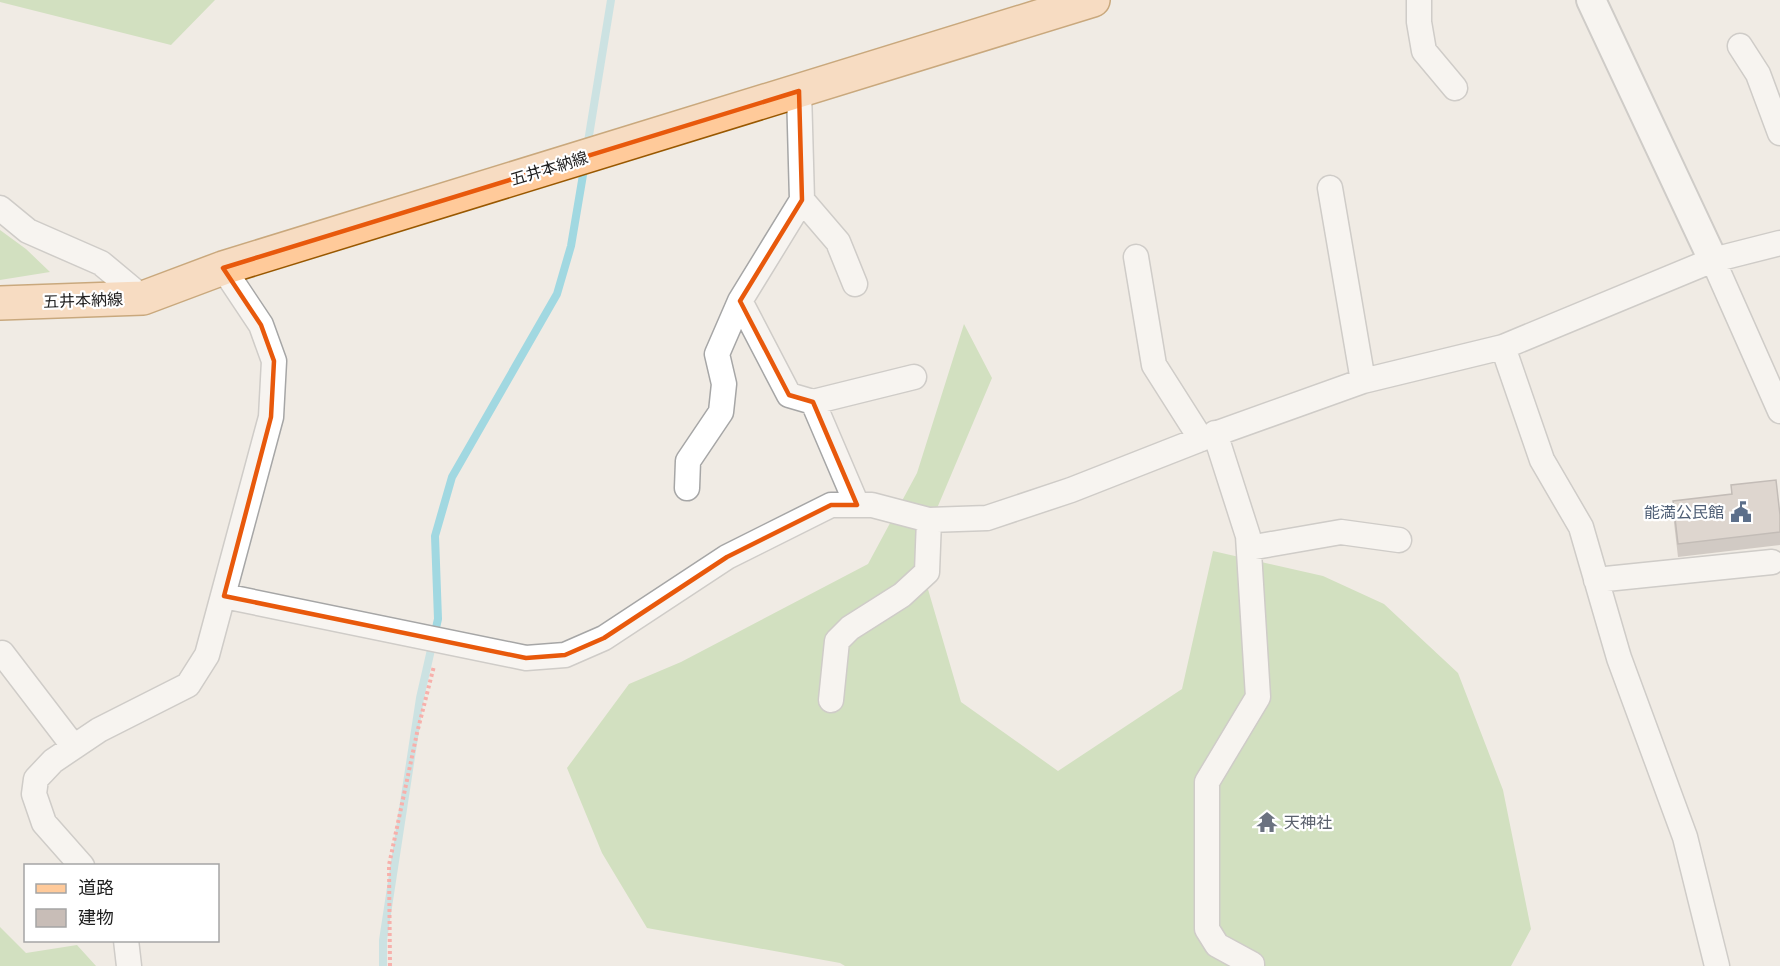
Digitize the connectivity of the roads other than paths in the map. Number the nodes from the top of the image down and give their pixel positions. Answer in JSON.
{"nodes":[{"id":1,"x":1093,"y":0,"type":"edge"},
{"id":2,"x":1419,"y":0,"type":"edge"},
{"id":3,"x":1592,"y":0,"type":"edge"},
{"id":4,"x":1740,"y":46,"type":"dead end"},
{"id":5,"x":1455,"y":88,"type":"dead end"},
{"id":6,"x":799,"y":91,"type":"junction"},
{"id":7,"x":1780,"y":133,"type":"edge"},
{"id":8,"x":1329,"y":188,"type":"dead end"},
{"id":9,"x":801,"y":200,"type":"junction"},
{"id":10,"x":0,"y":208,"type":"edge"},
{"id":11,"x":1780,"y":243,"type":"edge"},
{"id":12,"x":1136,"y":257,"type":"dead end"},
{"id":13,"x":1713,"y":260,"type":"junction"},
{"id":14,"x":223,"y":268,"type":"junction"},
{"id":15,"x":855,"y":284,"type":"dead end"},
{"id":16,"x":143,"y":298,"type":"junction"},
{"id":17,"x":740,"y":301,"type":"junction"},
{"id":18,"x":0,"y":303,"type":"edge"},
{"id":19,"x":1503,"y":347,"type":"junction"},
{"id":20,"x":914,"y":377,"type":"dead end"},
{"id":21,"x":1363,"y":381,"type":"junction"},
{"id":22,"x":813,"y":402,"type":"junction"},
{"id":23,"x":1780,"y":411,"type":"edge"},
{"id":24,"x":1208,"y":436,"type":"junction"},
{"id":25,"x":687,"y":488,"type":"dead end"},
{"id":26,"x":857,"y":505,"type":"junction"},
{"id":27,"x":929,"y":520,"type":"junction"},
{"id":28,"x":1400,"y":540,"type":"dead end"},
{"id":29,"x":1249,"y":548,"type":"junction"},
{"id":30,"x":1772,"y":562,"type":"dead end"},
{"id":31,"x":1596,"y":580,"type":"junction"},
{"id":32,"x":224,"y":596,"type":"junction"},
{"id":33,"x":0,"y":655,"type":"edge"},
{"id":34,"x":831,"y":700,"type":"dead end"},
{"id":35,"x":74,"y":747,"type":"junction"},
{"id":36,"x":80,"y":864,"type":"edge"},
{"id":37,"x":126,"y":942,"type":"edge"},
{"id":38,"x":129,"y":966,"type":"edge"},
{"id":39,"x":1252,"y":966,"type":"edge"},
{"id":40,"x":1717,"y":966,"type":"edge"}],
"edges":[{"from":1,"to":6,"type":"main road","name":"五井本納線"},
{"from":2,"to":5,"type":"street"},
{"from":3,"to":13,"type":"street"},
{"from":4,"to":7,"type":"street"},
{"from":6,"to":9,"type":"street"},
{"from":6,"to":14,"type":"main road","name":"五井本納線"},
{"from":8,"to":21,"type":"street"},
{"from":9,"to":15,"type":"street"},
{"from":9,"to":17,"type":"street"},
{"from":10,"to":16,"type":"street"},
{"from":11,"to":13,"type":"street"},
{"from":12,"to":24,"type":"street"},
{"from":13,"to":19,"type":"street"},
{"from":13,"to":23,"type":"street"},
{"from":14,"to":16,"type":"main road","name":"五井本納線"},
{"from":14,"to":32,"type":"street"},
{"from":16,"to":18,"type":"main road","name":"五井本納線"},
{"from":17,"to":22,"type":"street"},
{"from":17,"to":25,"type":"street"},
{"from":19,"to":21,"type":"street"},
{"from":19,"to":31,"type":"street"},
{"from":20,"to":22,"type":"street"},
{"from":21,"to":24,"type":"street"},
{"from":22,"to":26,"type":"street"},
{"from":24,"to":27,"type":"street"},
{"from":24,"to":29,"type":"street"},
{"from":26,"to":27,"type":"street"},
{"from":26,"to":32,"type":"street"},
{"from":27,"to":34,"type":"street"},
{"from":28,"to":29,"type":"street"},
{"from":29,"to":39,"type":"street"},
{"from":30,"to":31,"type":"street"},
{"from":31,"to":40,"type":"street"},
{"from":32,"to":35,"type":"street"},
{"from":33,"to":35,"type":"street"},
{"from":35,"to":36,"type":"street"},
{"from":37,"to":38,"type":"street"}]}
